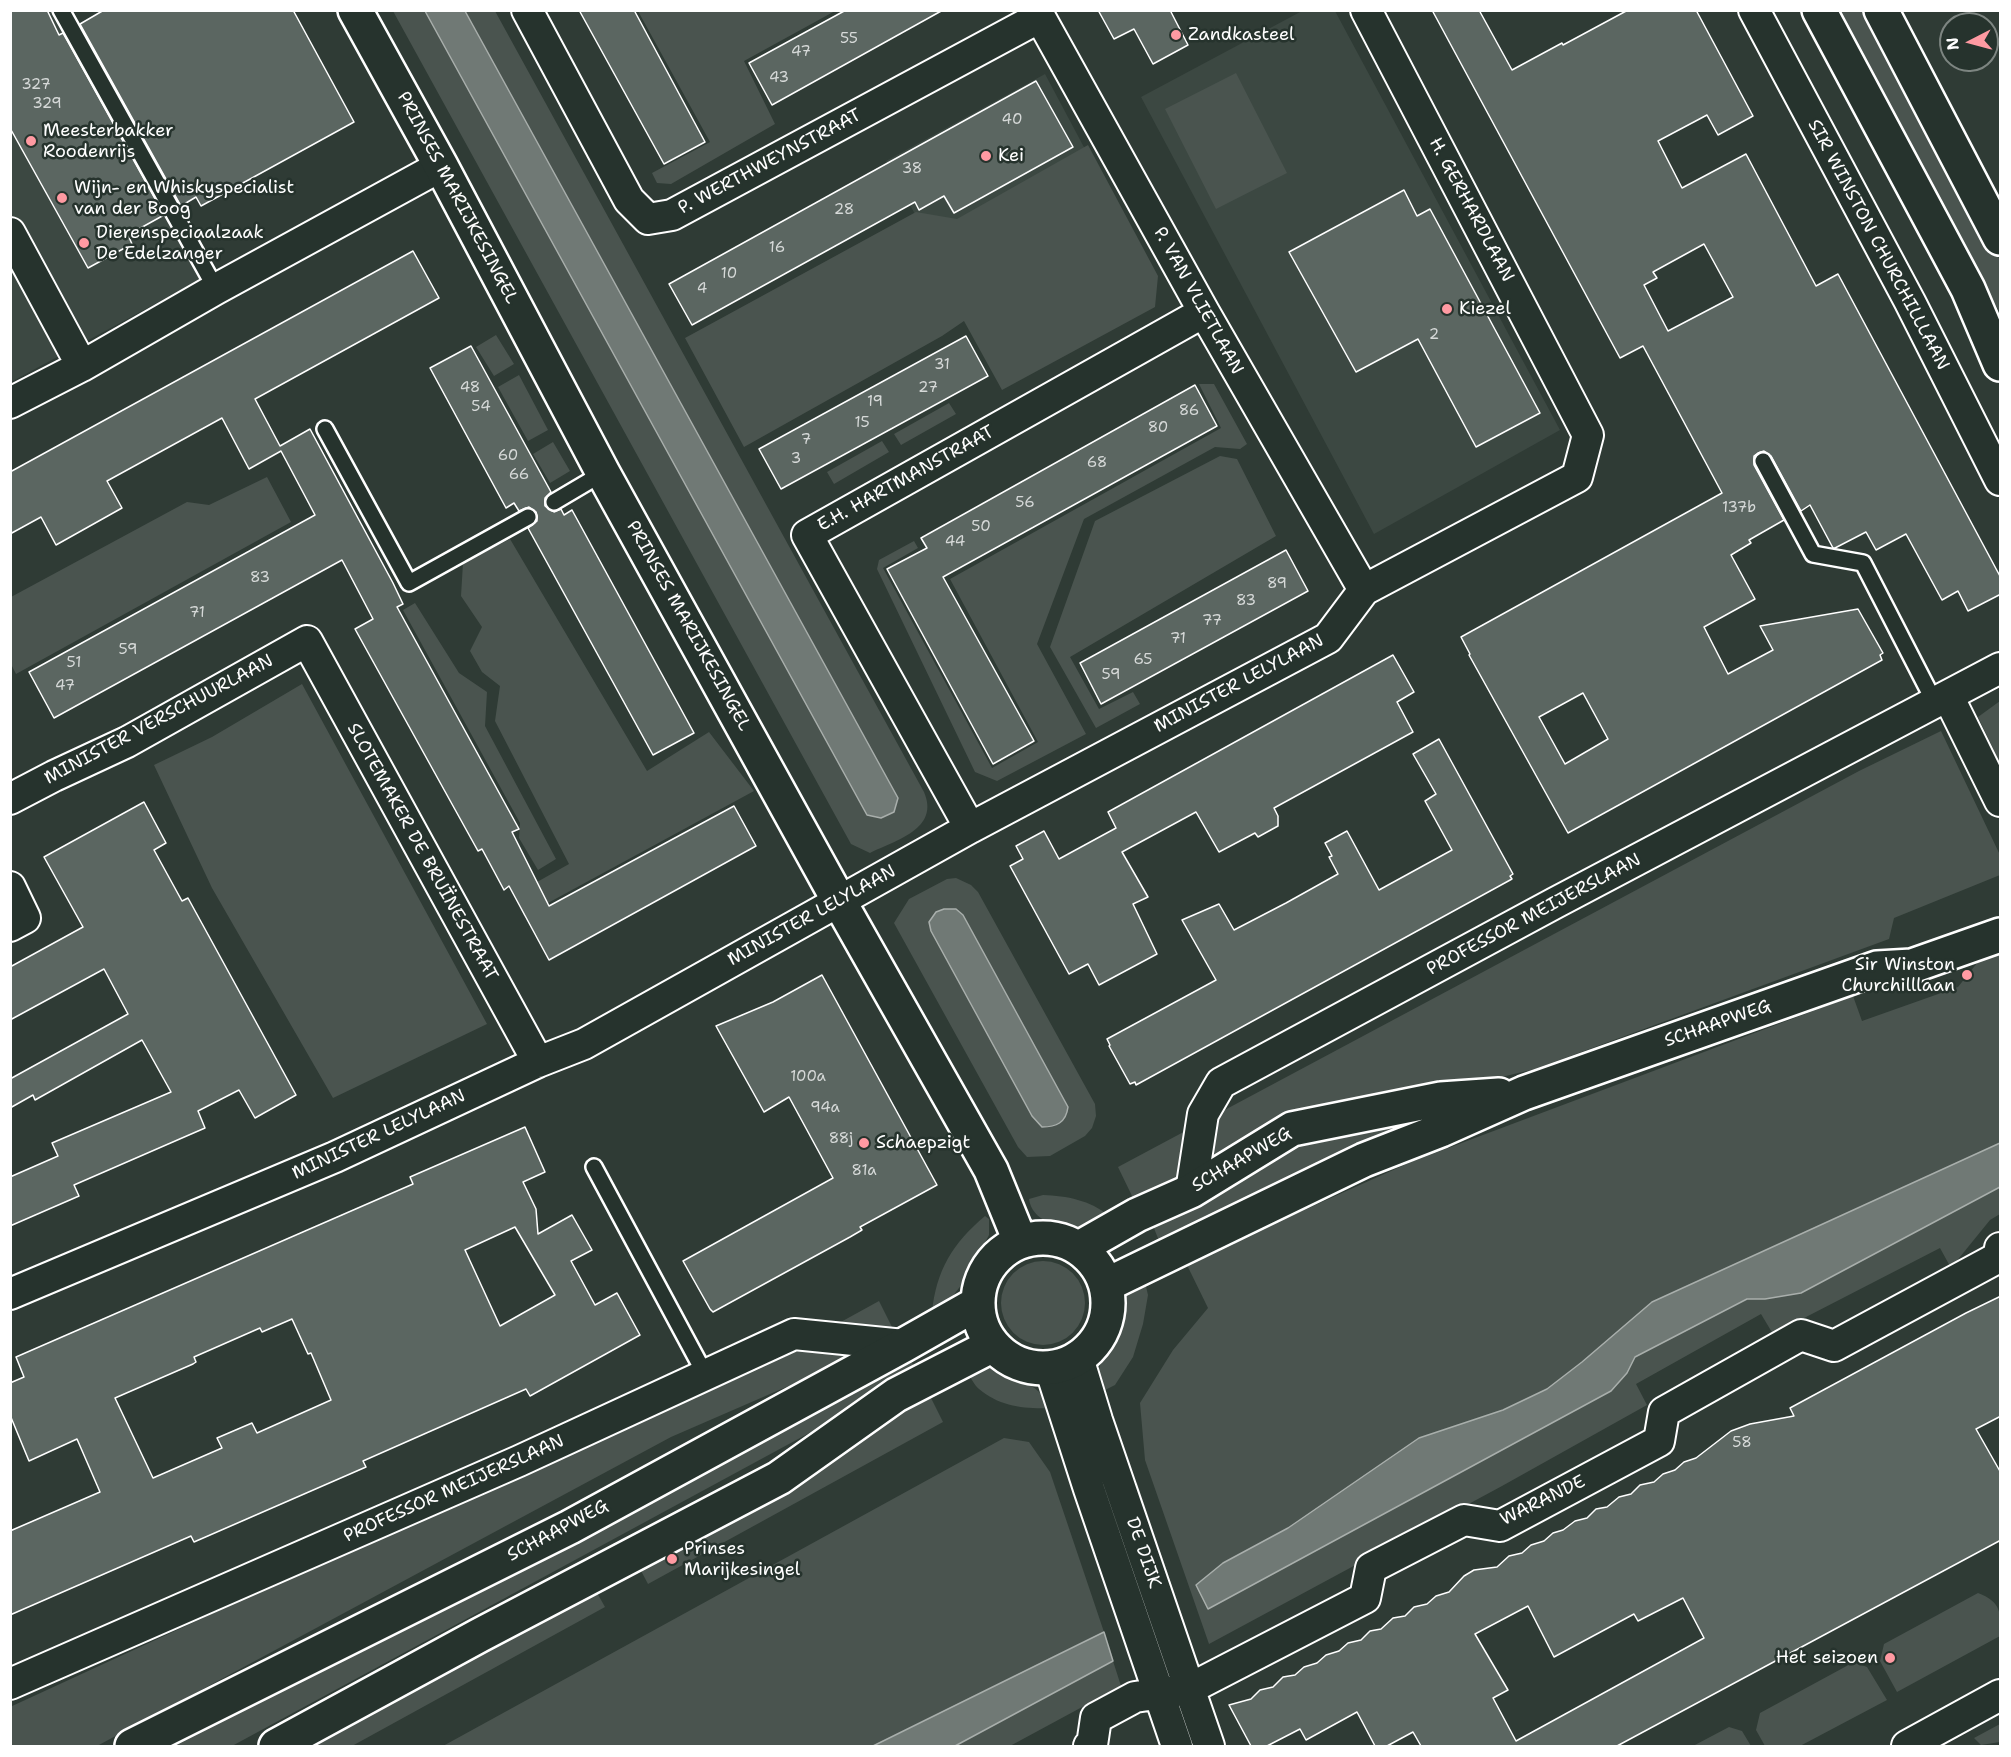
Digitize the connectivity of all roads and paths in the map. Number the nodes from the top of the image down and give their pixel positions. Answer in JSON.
{"nodes":[{"id":1,"x":61,"y":10,"type":"edge"},
{"id":2,"x":355,"y":10,"type":"edge"},
{"id":3,"x":526,"y":10,"type":"edge"},
{"id":4,"x":1366,"y":10,"type":"edge"},
{"id":5,"x":1754,"y":10,"type":"edge"},
{"id":6,"x":1819,"y":10,"type":"edge"},
{"id":7,"x":1881,"y":10,"type":"edge"},
{"id":8,"x":1038,"y":14,"type":"edge"},
{"id":9,"x":441,"y":166,"type":"junction"},
{"id":10,"x":10,"y":233,"type":"edge"},
{"id":11,"x":2001,"y":238,"type":"edge"},
{"id":12,"x":216,"y":289,"type":"junction"},
{"id":13,"x":1204,"y":312,"type":"junction"},
{"id":14,"x":2001,"y":364,"type":"edge"},
{"id":15,"x":82,"y":366,"type":"junction"},
{"id":16,"x":10,"y":403,"type":"edge"},
{"id":17,"x":325,"y":429,"type":"dead end"},
{"id":18,"x":1764,"y":461,"type":"dead end"},
{"id":19,"x":603,"y":473,"type":"junction"},
{"id":20,"x":1577,"y":477,"type":"joint"},
{"id":21,"x":2001,"y":480,"type":"edge"},
{"id":22,"x":554,"y":502,"type":"dead end"},
{"id":23,"x":528,"y":517,"type":"dead end"},
{"id":24,"x":1364,"y":590,"type":"junction"},
{"id":25,"x":307,"y":641,"type":"joint"},
{"id":26,"x":2001,"y":668,"type":"edge"},
{"id":27,"x":1941,"y":700,"type":"junction"},
{"id":28,"x":10,"y":799,"type":"edge"},
{"id":29,"x":2001,"y":801,"type":"edge"},
{"id":30,"x":970,"y":828,"type":"junction"},
{"id":31,"x":10,"y":887,"type":"edge"},
{"id":32,"x":839,"y":901,"type":"junction"},
{"id":33,"x":2001,"y":911,"type":"edge"},
{"id":34,"x":10,"y":926,"type":"edge"},
{"id":35,"x":2001,"y":935,"type":"edge"},
{"id":36,"x":1878,"y":968,"type":"junction"},
{"id":37,"x":538,"y":1062,"type":"junction"},
{"id":38,"x":1524,"y":1093,"type":"junction"},
{"id":39,"x":594,"y":1167,"type":"dead end"},
{"id":40,"x":1191,"y":1191,"type":"junction"},
{"id":41,"x":1020,"y":1241,"type":"junction"},
{"id":42,"x":1079,"y":1248,"type":"junction"},
{"id":43,"x":2001,"y":1248,"type":"edge"},
{"id":44,"x":1106,"y":1285,"type":"junction"},
{"id":45,"x":10,"y":1294,"type":"edge"},
{"id":46,"x":978,"y":1303,"type":"junction"},
{"id":47,"x":904,"y":1345,"type":"junction"},
{"id":48,"x":993,"y":1346,"type":"junction"},
{"id":49,"x":1064,"y":1363,"type":"junction"},
{"id":50,"x":705,"y":1374,"type":"junction"},
{"id":51,"x":10,"y":1684,"type":"edge"},
{"id":52,"x":1189,"y":1689,"type":"junction"},
{"id":53,"x":1159,"y":1695,"type":"junction"},
{"id":54,"x":2001,"y":1695,"type":"edge"},
{"id":55,"x":1954,"y":1736,"type":"edge"},
{"id":56,"x":132,"y":1746,"type":"edge"},
{"id":57,"x":276,"y":1746,"type":"edge"},
{"id":58,"x":1089,"y":1746,"type":"edge"},
{"id":59,"x":1177,"y":1746,"type":"edge"},
{"id":60,"x":1209,"y":1746,"type":"edge"},
{"id":61,"x":1907,"y":1746,"type":"edge"}],
"edges":[{"from":1,"to":12,"type":"lane"},
{"from":2,"to":9,"type":"street","name":"PRINSES MARIJKESINGEL"},
{"from":3,"to":8,"type":"street","name":"P. WERTHWEYNSTRAAT"},
{"from":4,"to":20,"type":"street","name":"H. GERHARDLAAN"},
{"from":5,"to":21,"type":"street","name":"SIR WINSTON CHURCHILLLAAN"},
{"from":6,"to":14,"type":"street"},
{"from":7,"to":11,"type":"street"},
{"from":8,"to":13,"type":"street","name":"P. VAN VLIETLAAN"},
{"from":9,"to":12,"type":"street"},
{"from":9,"to":19,"type":"street","name":"PRINSES MARIJKESINGEL"},
{"from":10,"to":15,"type":"street"},
{"from":12,"to":15,"type":"street"},
{"from":13,"to":24,"type":"street","name":"P. VAN VLIETLAAN"},
{"from":13,"to":30,"type":"street","name":"E.H. HARTMANSTRAAT"},
{"from":15,"to":16,"type":"street"},
{"from":17,"to":23,"type":"lane"},
{"from":18,"to":27,"type":"lane"},
{"from":19,"to":22,"type":"lane"},
{"from":19,"to":32,"type":"street","name":"PRINSES MARIJKESINGEL"},
{"from":20,"to":24,"type":"street","name":"MINISTER LELYLAAN"},
{"from":24,"to":30,"type":"street","name":"MINISTER LELYLAAN"},
{"from":25,"to":28,"type":"street","name":"MINISTER VERSCHUURLAAN"},
{"from":25,"to":37,"type":"street","name":"SLOTEMAKER DE BRUÏNESTRAAT"},
{"from":26,"to":27,"type":"street","name":"PROFESSOR MEIJERSLAAN"},
{"from":27,"to":29,"type":"street"},
{"from":27,"to":40,"type":"street","name":"PROFESSOR MEIJERSLAAN"},
{"from":30,"to":32,"type":"street","name":"MINISTER LELYLAAN"},
{"from":31,"to":34,"type":"street"},
{"from":32,"to":37,"type":"street","name":"MINISTER LELYLAAN"},
{"from":32,"to":41,"type":"street","name":"PRINSES MARIJKESINGEL"},
{"from":33,"to":36,"type":"street","name":"SCHAAPWEG"},
{"from":35,"to":36,"type":"street","name":"SCHAAPWEG"},
{"from":36,"to":38,"type":"street","name":"SCHAAPWEG"},
{"from":37,"to":45,"type":"street","name":"MINISTER LELYLAAN"},
{"from":38,"to":40,"type":"street","name":"SCHAAPWEG"},
{"from":38,"to":44,"type":"street","name":"SCHAAPWEG"},
{"from":39,"to":50,"type":"lane"},
{"from":40,"to":42,"type":"street","name":"SCHAAPWEG"},
{"from":41,"to":42,"type":"street"},
{"from":41,"to":46,"type":"street"},
{"from":42,"to":44,"type":"street"},
{"from":43,"to":52,"type":"street","name":"WARANDE"},
{"from":44,"to":49,"type":"street"},
{"from":46,"to":47,"type":"street","name":"SCHAAPWEG"},
{"from":46,"to":48,"type":"street"},
{"from":47,"to":50,"type":"street","name":"PROFESSOR MEIJERSLAAN"},
{"from":47,"to":56,"type":"street","name":"SCHAAPWEG"},
{"from":48,"to":49,"type":"street"},
{"from":48,"to":57,"type":"street"},
{"from":49,"to":52,"type":"street","name":"DE DIJK"},
{"from":49,"to":53,"type":"street","name":"DE DIJK"},
{"from":50,"to":51,"type":"street","name":"PROFESSOR MEIJERSLAAN"},
{"from":52,"to":53,"type":"street","name":"WARANDE"},
{"from":52,"to":60,"type":"street","name":"DE DIJK"},
{"from":53,"to":58,"type":"street","name":"WARANDE"},
{"from":53,"to":59,"type":"street","name":"DE DIJK"},
{"from":54,"to":55,"type":"street"},
{"from":55,"to":61,"type":"street"}]}
